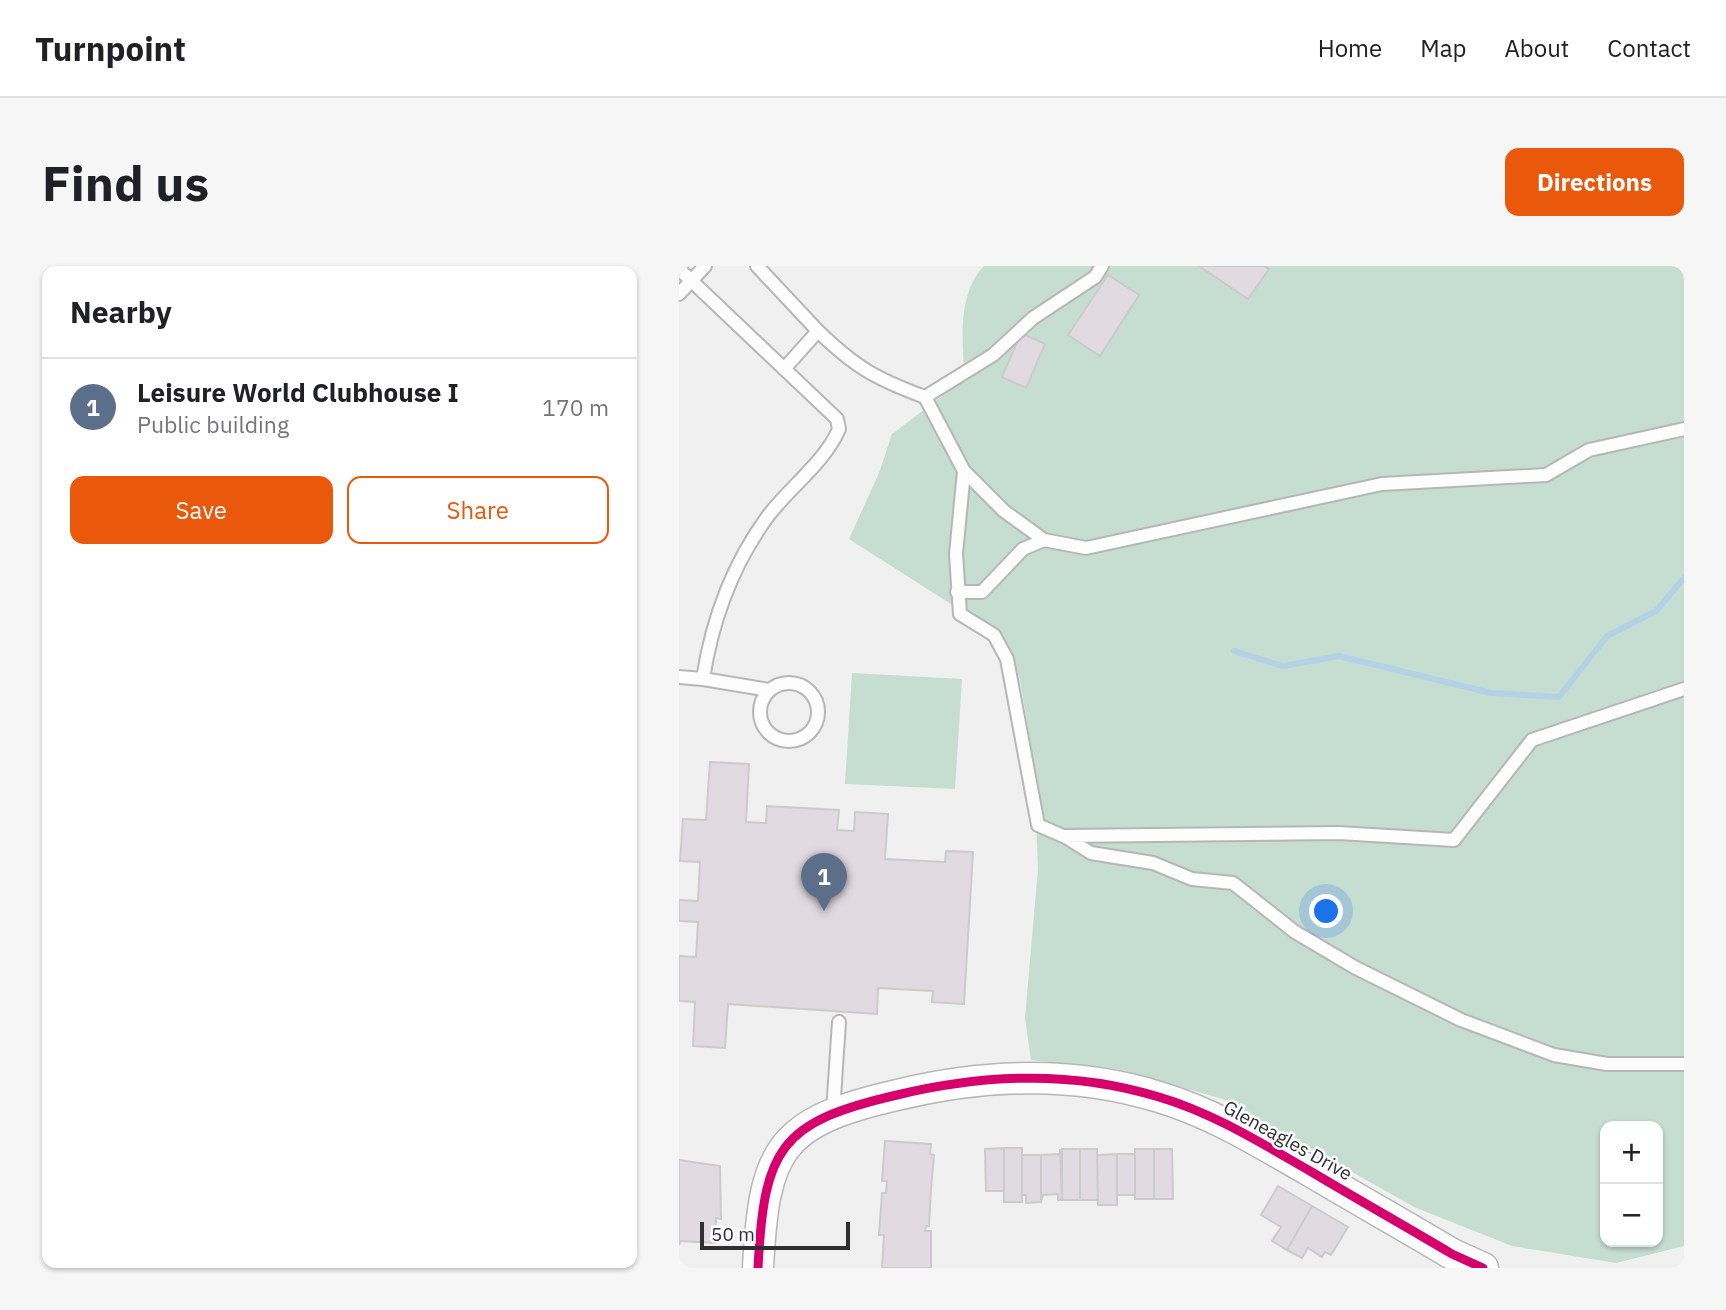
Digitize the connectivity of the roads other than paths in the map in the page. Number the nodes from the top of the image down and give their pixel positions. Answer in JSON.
{"nodes":[{"id":1,"x":705,"y":266,"type":"edge"},
{"id":2,"x":757,"y":266,"type":"edge"},
{"id":3,"x":1102,"y":266,"type":"edge"},
{"id":4,"x":679,"y":269,"type":"edge"},
{"id":5,"x":692,"y":281,"type":"junction"},
{"id":6,"x":679,"y":294,"type":"edge"},
{"id":7,"x":818,"y":331,"type":"junction"},
{"id":8,"x":784,"y":369,"type":"junction"},
{"id":9,"x":925,"y":397,"type":"junction"},
{"id":10,"x":1684,"y":429,"type":"edge"},
{"id":11,"x":964,"y":471,"type":"junction"},
{"id":12,"x":1044,"y":540,"type":"junction"},
{"id":13,"x":957,"y":592,"type":"junction"},
{"id":14,"x":679,"y":677,"type":"edge"},
{"id":15,"x":702,"y":678,"type":"junction"},
{"id":16,"x":1684,"y":689,"type":"edge"},
{"id":17,"x":769,"y":690,"type":"junction"},
{"id":18,"x":1063,"y":836,"type":"junction"},
{"id":19,"x":839,"y":1022,"type":"dead end"},
{"id":20,"x":1684,"y":1064,"type":"edge"},
{"id":21,"x":833,"y":1113,"type":"junction"},
{"id":22,"x":758,"y":1268,"type":"edge"},
{"id":23,"x":1483,"y":1268,"type":"edge"}],
"edges":[{"from":1,"to":5,"type":"lane"},
{"from":2,"to":7,"type":"lane"},
{"from":3,"to":9,"type":"lane"},
{"from":4,"to":5,"type":"lane"},
{"from":5,"to":6,"type":"lane"},
{"from":5,"to":8,"type":"lane"},
{"from":7,"to":8,"type":"lane"},
{"from":7,"to":9,"type":"lane"},
{"from":8,"to":15,"type":"lane"},
{"from":9,"to":11,"type":"lane"},
{"from":10,"to":12,"type":"lane"},
{"from":11,"to":12,"type":"lane"},
{"from":11,"to":13,"type":"lane"},
{"from":12,"to":13,"type":"lane"},
{"from":13,"to":18,"type":"lane"},
{"from":14,"to":15,"type":"lane"},
{"from":15,"to":17,"type":"lane"},
{"from":16,"to":18,"type":"lane"},
{"from":17,"to":17,"type":"lane"},
{"from":18,"to":20,"type":"lane"},
{"from":19,"to":21,"type":"lane"},
{"from":21,"to":22,"type":"street","name":"Gleneagles Drive"},
{"from":21,"to":23,"type":"street","name":"Gleneagles Drive"}]}
